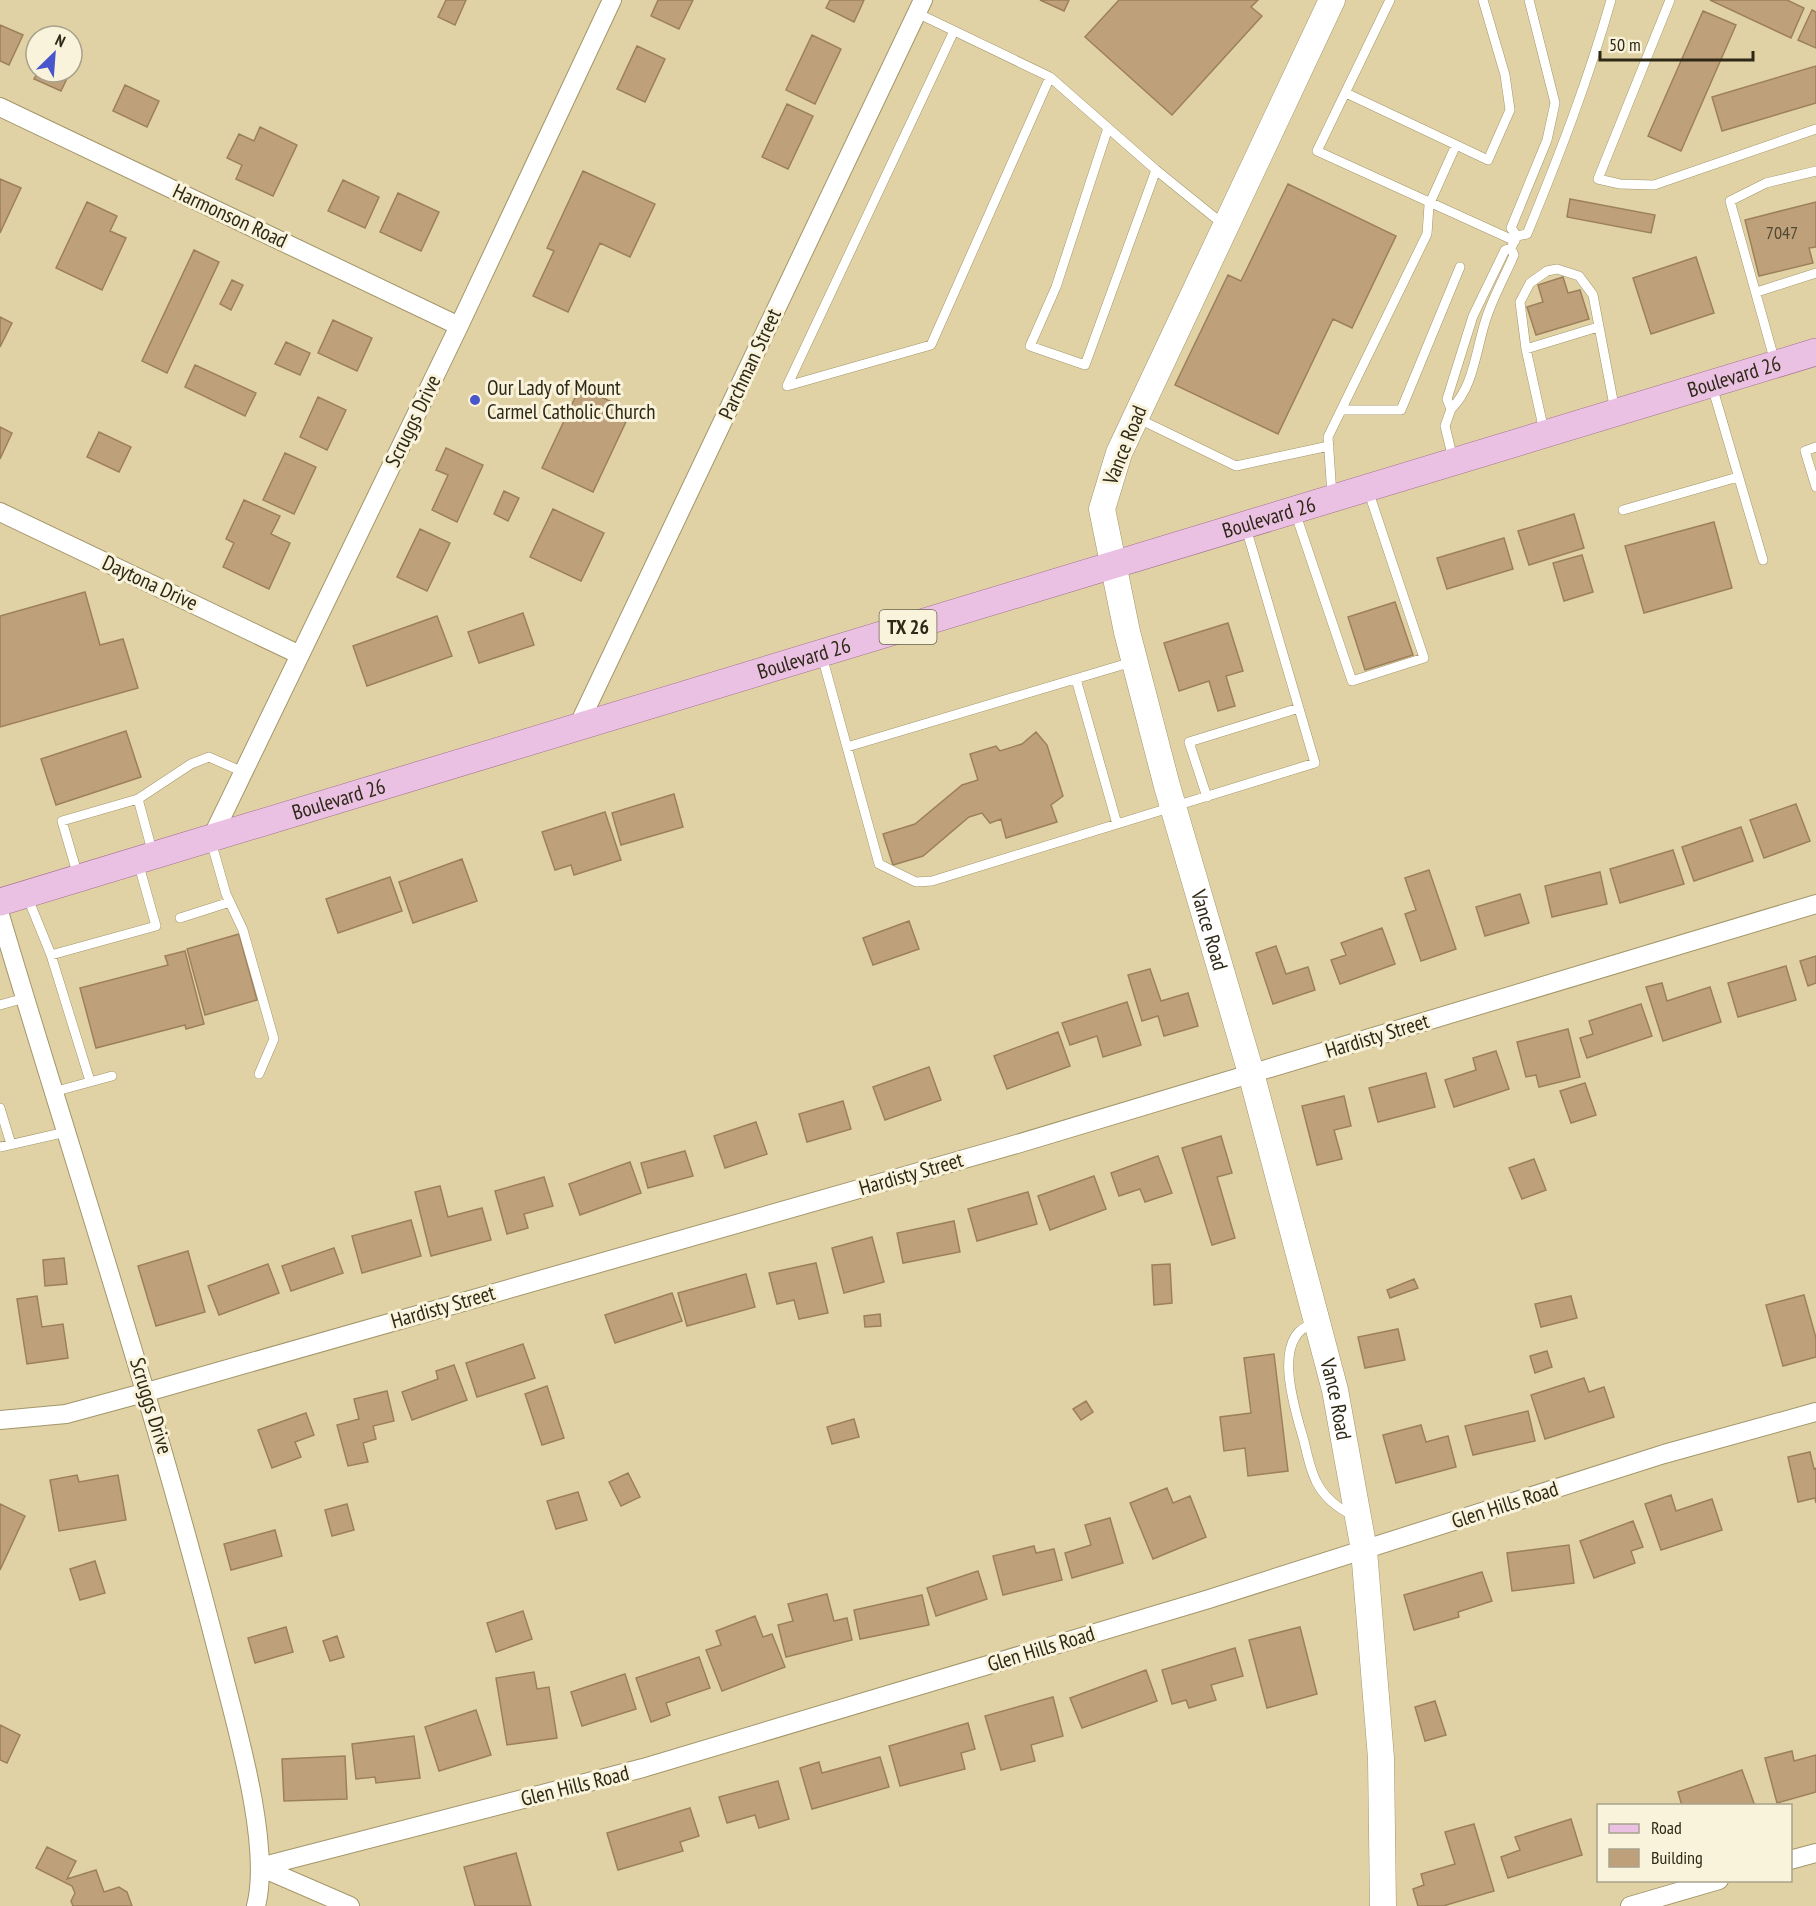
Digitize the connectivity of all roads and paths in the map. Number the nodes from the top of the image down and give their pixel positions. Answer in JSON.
{"nodes":[{"id":1,"x":612,"y":0,"type":"edge"},
{"id":2,"x":1332,"y":0,"type":"edge"},
{"id":3,"x":1390,"y":0,"type":"edge"},
{"id":4,"x":1483,"y":0,"type":"edge"},
{"id":5,"x":1529,"y":0,"type":"edge"},
{"id":6,"x":1611,"y":0,"type":"edge"},
{"id":7,"x":1670,"y":0,"type":"edge"},
{"id":8,"x":920,"y":6,"type":"edge"},
{"id":9,"x":954,"y":31,"type":"junction"},
{"id":10,"x":1050,"y":77,"type":"junction"},
{"id":11,"x":1346,"y":93,"type":"junction"},
{"id":12,"x":0,"y":107,"type":"edge"},
{"id":13,"x":1108,"y":128,"type":"junction"},
{"id":14,"x":1816,"y":129,"type":"edge"},
{"id":15,"x":1456,"y":145,"type":"junction"},
{"id":16,"x":1156,"y":170,"type":"junction"},
{"id":17,"x":1816,"y":171,"type":"edge"},
{"id":18,"x":1429,"y":205,"type":"junction"},
{"id":19,"x":1225,"y":226,"type":"junction"},
{"id":20,"x":1515,"y":242,"type":"junction"},
{"id":21,"x":1460,"y":267,"type":"dead end"},
{"id":22,"x":1816,"y":273,"type":"edge"},
{"id":23,"x":1757,"y":292,"type":"junction"},
{"id":24,"x":459,"y":326,"type":"junction"},
{"id":25,"x":1598,"y":327,"type":"junction"},
{"id":26,"x":1526,"y":349,"type":"junction"},
{"id":27,"x":1816,"y":352,"type":"edge"},
{"id":28,"x":1776,"y":364,"type":"junction"},
{"id":29,"x":1712,"y":384,"type":"junction"},
{"id":30,"x":1341,"y":410,"type":"junction"},
{"id":31,"x":1615,"y":413,"type":"junction"},
{"id":32,"x":1135,"y":418,"type":"junction"},
{"id":33,"x":1545,"y":435,"type":"junction"},
{"id":34,"x":1329,"y":446,"type":"junction"},
{"id":35,"x":1816,"y":447,"type":"edge"},
{"id":36,"x":1454,"y":462,"type":"junction"},
{"id":37,"x":1738,"y":477,"type":"junction"},
{"id":38,"x":1816,"y":487,"type":"edge"},
{"id":39,"x":1367,"y":488,"type":"junction"},
{"id":40,"x":1333,"y":498,"type":"junction"},
{"id":41,"x":1295,"y":510,"type":"junction"},
{"id":42,"x":1623,"y":510,"type":"dead end"},
{"id":43,"x":0,"y":512,"type":"edge"},
{"id":44,"x":1245,"y":525,"type":"junction"},
{"id":45,"x":1763,"y":560,"type":"dead end"},
{"id":46,"x":1113,"y":565,"type":"junction"},
{"id":47,"x":821,"y":654,"type":"junction"},
{"id":48,"x":300,"y":655,"type":"junction"},
{"id":49,"x":1134,"y":661,"type":"junction"},
{"id":50,"x":1077,"y":679,"type":"junction"},
{"id":51,"x":1299,"y":708,"type":"junction"},
{"id":52,"x":577,"y":728,"type":"junction"},
{"id":53,"x":847,"y":747,"type":"junction"},
{"id":54,"x":243,"y":772,"type":"junction"},
{"id":55,"x":1207,"y":797,"type":"junction"},
{"id":56,"x":138,"y":799,"type":"junction"},
{"id":57,"x":1174,"y":807,"type":"junction"},
{"id":58,"x":1117,"y":824,"type":"junction"},
{"id":59,"x":210,"y":839,"type":"junction"},
{"id":60,"x":146,"y":859,"type":"junction"},
{"id":61,"x":79,"y":879,"type":"junction"},
{"id":62,"x":26,"y":894,"type":"junction"},
{"id":63,"x":0,"y":902,"type":"edge"},
{"id":64,"x":230,"y":902,"type":"junction"},
{"id":65,"x":1816,"y":904,"type":"edge"},
{"id":66,"x":0,"y":915,"type":"edge"},
{"id":67,"x":180,"y":918,"type":"dead end"},
{"id":68,"x":51,"y":955,"type":"junction"},
{"id":69,"x":25,"y":998,"type":"junction"},
{"id":70,"x":0,"y":1005,"type":"edge"},
{"id":71,"x":1251,"y":1073,"type":"junction"},
{"id":72,"x":259,"y":1074,"type":"dead end"},
{"id":73,"x":112,"y":1076,"type":"dead end"},
{"id":74,"x":90,"y":1081,"type":"junction"},
{"id":75,"x":53,"y":1092,"type":"junction"},
{"id":76,"x":0,"y":1108,"type":"edge"},
{"id":77,"x":66,"y":1132,"type":"junction"},
{"id":78,"x":11,"y":1144,"type":"junction"},
{"id":79,"x":0,"y":1148,"type":"edge"},
{"id":80,"x":1318,"y":1323,"type":"junction"},
{"id":81,"x":147,"y":1392,"type":"junction"},
{"id":82,"x":1816,"y":1412,"type":"edge"},
{"id":83,"x":0,"y":1420,"type":"edge"},
{"id":84,"x":1358,"y":1517,"type":"junction"},
{"id":85,"x":1364,"y":1550,"type":"junction"},
{"id":86,"x":1816,"y":1853,"type":"edge"},
{"id":87,"x":1792,"y":1860,"type":"edge"},
{"id":88,"x":260,"y":1867,"type":"junction"},
{"id":89,"x":1715,"y":1882,"type":"edge"},
{"id":90,"x":256,"y":1906,"type":"edge"},
{"id":91,"x":350,"y":1906,"type":"edge"},
{"id":92,"x":1383,"y":1906,"type":"edge"},
{"id":93,"x":1630,"y":1906,"type":"edge"}],
"edges":[{"from":1,"to":24,"type":"street","name":"Scruggs Drive"},
{"from":2,"to":19,"type":"street","name":"Vance Road"},
{"from":3,"to":11,"type":"lane"},
{"from":4,"to":15,"type":"lane"},
{"from":5,"to":20,"type":"lane"},
{"from":6,"to":20,"type":"lane"},
{"from":7,"to":14,"type":"lane"},
{"from":8,"to":9,"type":"lane"},
{"from":8,"to":52,"type":"street","name":"Parchman Street"},
{"from":9,"to":10,"type":"lane"},
{"from":9,"to":10,"type":"lane"},
{"from":10,"to":13,"type":"lane"},
{"from":11,"to":15,"type":"lane"},
{"from":11,"to":18,"type":"lane"},
{"from":12,"to":24,"type":"street","name":"Harmonson Road"},
{"from":13,"to":16,"type":"lane"},
{"from":13,"to":16,"type":"lane"},
{"from":15,"to":18,"type":"lane"},
{"from":16,"to":19,"type":"lane"},
{"from":17,"to":23,"type":"lane"},
{"from":18,"to":20,"type":"lane"},
{"from":18,"to":30,"type":"lane"},
{"from":19,"to":32,"type":"street","name":"Vance Road"},
{"from":20,"to":36,"type":"lane"},
{"from":21,"to":30,"type":"lane"},
{"from":22,"to":23,"type":"lane"},
{"from":23,"to":28,"type":"lane"},
{"from":24,"to":48,"type":"street","name":"Scruggs Drive"},
{"from":25,"to":26,"type":"lane"},
{"from":25,"to":26,"type":"lane"},
{"from":25,"to":31,"type":"lane"},
{"from":26,"to":33,"type":"lane"},
{"from":27,"to":28,"type":"main road","name":"Boulevard 26","number":"TX 26"},
{"from":28,"to":29,"type":"main road","name":"Boulevard 26","number":"TX 26"},
{"from":29,"to":31,"type":"main road","name":"Boulevard 26","number":"TX 26"},
{"from":29,"to":37,"type":"lane"},
{"from":30,"to":34,"type":"lane"},
{"from":31,"to":33,"type":"main road","name":"Boulevard 26","number":"TX 26"},
{"from":32,"to":34,"type":"lane"},
{"from":32,"to":46,"type":"street","name":"Vance Road"},
{"from":33,"to":36,"type":"main road","name":"Boulevard 26","number":"TX 26"},
{"from":34,"to":40,"type":"lane"},
{"from":35,"to":38,"type":"lane"},
{"from":36,"to":39,"type":"main road","name":"Boulevard 26","number":"TX 26"},
{"from":37,"to":42,"type":"lane"},
{"from":37,"to":45,"type":"lane"},
{"from":39,"to":40,"type":"main road","name":"Boulevard 26","number":"TX 26"},
{"from":39,"to":41,"type":"lane"},
{"from":40,"to":41,"type":"main road","name":"Boulevard 26","number":"TX 26"},
{"from":41,"to":44,"type":"main road","name":"Boulevard 26","number":"TX 26"},
{"from":43,"to":48,"type":"street","name":"Daytona Drive"},
{"from":44,"to":46,"type":"main road","name":"Boulevard 26","number":"TX 26"},
{"from":44,"to":51,"type":"lane"},
{"from":46,"to":47,"type":"main road","name":"Boulevard 26","number":"TX 26"},
{"from":46,"to":49,"type":"street","name":"Vance Road"},
{"from":47,"to":52,"type":"main road","name":"Boulevard 26","number":"TX 26"},
{"from":47,"to":53,"type":"lane"},
{"from":48,"to":54,"type":"street","name":"Scruggs Drive"},
{"from":49,"to":50,"type":"lane"},
{"from":49,"to":57,"type":"street","name":"Vance Road"},
{"from":50,"to":53,"type":"lane"},
{"from":50,"to":58,"type":"lane"},
{"from":51,"to":55,"type":"lane"},
{"from":51,"to":55,"type":"lane"},
{"from":52,"to":59,"type":"main road","name":"Boulevard 26","number":"TX 26"},
{"from":53,"to":58,"type":"lane"},
{"from":54,"to":56,"type":"lane"},
{"from":54,"to":59,"type":"street","name":"Scruggs Drive"},
{"from":55,"to":57,"type":"lane"},
{"from":56,"to":60,"type":"lane"},
{"from":56,"to":61,"type":"lane"},
{"from":57,"to":58,"type":"lane"},
{"from":57,"to":71,"type":"street","name":"Vance Road"},
{"from":59,"to":60,"type":"main road","name":"Boulevard 26","number":"TX 26"},
{"from":59,"to":64,"type":"lane"},
{"from":60,"to":61,"type":"main road","name":"Boulevard 26","number":"TX 26"},
{"from":60,"to":68,"type":"lane"},
{"from":61,"to":62,"type":"main road","name":"Boulevard 26","number":"TX 26"},
{"from":62,"to":63,"type":"main road","name":"Boulevard 26","number":"TX 26"},
{"from":62,"to":68,"type":"lane"},
{"from":64,"to":67,"type":"lane"},
{"from":64,"to":72,"type":"lane"},
{"from":65,"to":71,"type":"street","name":"Hardisty Street"},
{"from":66,"to":69,"type":"street","name":"Scruggs Drive"},
{"from":68,"to":74,"type":"lane"},
{"from":69,"to":70,"type":"lane"},
{"from":69,"to":75,"type":"street","name":"Scruggs Drive"},
{"from":71,"to":80,"type":"street","name":"Vance Road"},
{"from":71,"to":81,"type":"street","name":"Hardisty Street"},
{"from":73,"to":74,"type":"lane"},
{"from":74,"to":75,"type":"lane"},
{"from":75,"to":77,"type":"street","name":"Scruggs Drive"},
{"from":76,"to":78,"type":"lane"},
{"from":77,"to":78,"type":"lane"},
{"from":77,"to":81,"type":"street","name":"Scruggs Drive"},
{"from":78,"to":79,"type":"lane"},
{"from":80,"to":84,"type":"street","name":"Vance Road"},
{"from":80,"to":84,"type":"lane"},
{"from":81,"to":83,"type":"street","name":"Hardisty Street"},
{"from":81,"to":88,"type":"street","name":"Scruggs Drive"},
{"from":82,"to":85,"type":"street","name":"Glen Hills Road"},
{"from":84,"to":85,"type":"street","name":"Vance Road"},
{"from":85,"to":88,"type":"street","name":"Glen Hills Road"},
{"from":85,"to":92,"type":"street","name":"Vance Road"},
{"from":86,"to":87,"type":"street"},
{"from":88,"to":90,"type":"street","name":"Scruggs Drive"},
{"from":88,"to":91,"type":"street"},
{"from":89,"to":93,"type":"street"}]}
